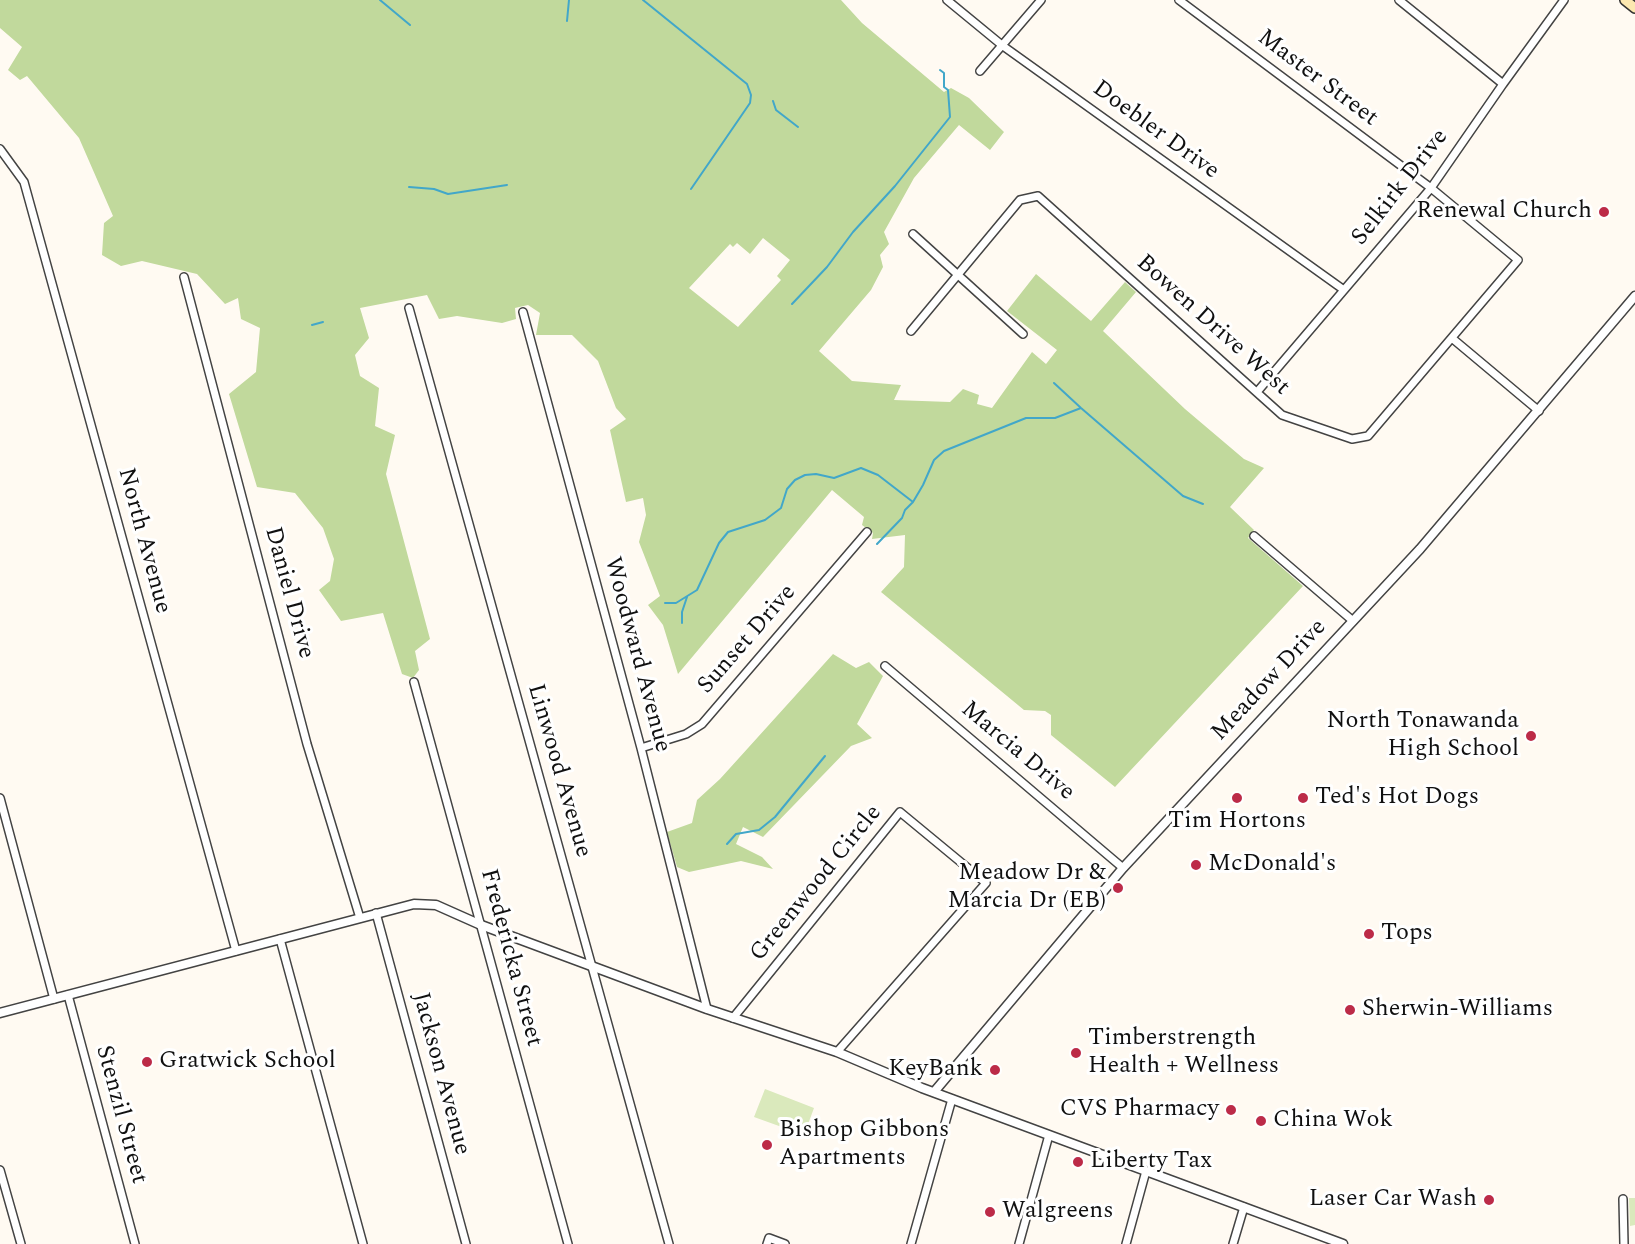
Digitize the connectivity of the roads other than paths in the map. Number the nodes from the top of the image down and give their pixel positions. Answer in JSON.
{"nodes":[{"id":1,"x":947,"y":0,"type":"edge"},
{"id":2,"x":1041,"y":0,"type":"edge"},
{"id":3,"x":1179,"y":0,"type":"edge"},
{"id":4,"x":1399,"y":0,"type":"edge"},
{"id":5,"x":1564,"y":0,"type":"edge"},
{"id":6,"x":1003,"y":46,"type":"junction"},
{"id":7,"x":980,"y":71,"type":"dead end"},
{"id":8,"x":1503,"y":84,"type":"junction"},
{"id":9,"x":0,"y":149,"type":"edge"},
{"id":10,"x":1431,"y":188,"type":"junction"},
{"id":11,"x":913,"y":234,"type":"dead end"},
{"id":12,"x":958,"y":275,"type":"junction"},
{"id":13,"x":184,"y":277,"type":"dead end"},
{"id":14,"x":1344,"y":290,"type":"junction"},
{"id":15,"x":1635,"y":296,"type":"edge"},
{"id":16,"x":409,"y":308,"type":"dead end"},
{"id":17,"x":523,"y":312,"type":"dead end"},
{"id":18,"x":911,"y":332,"type":"dead end"},
{"id":19,"x":1023,"y":334,"type":"dead end"},
{"id":20,"x":1453,"y":339,"type":"junction"},
{"id":21,"x":1257,"y":392,"type":"junction"},
{"id":22,"x":1539,"y":411,"type":"junction"},
{"id":23,"x":867,"y":532,"type":"dead end"},
{"id":24,"x":1254,"y":536,"type":"dead end"},
{"id":25,"x":1353,"y":621,"type":"junction"},
{"id":26,"x":885,"y":666,"type":"dead end"},
{"id":27,"x":414,"y":682,"type":"dead end"},
{"id":28,"x":642,"y":747,"type":"junction"},
{"id":29,"x":0,"y":798,"type":"edge"},
{"id":30,"x":1123,"y":868,"type":"junction"},
{"id":31,"x":376,"y":913,"type":"junction"},
{"id":32,"x":360,"y":918,"type":"junction"},
{"id":33,"x":481,"y":925,"type":"junction"},
{"id":34,"x":280,"y":939,"type":"junction"},
{"id":35,"x":236,"y":951,"type":"junction"},
{"id":36,"x":593,"y":966,"type":"junction"},
{"id":37,"x":68,"y":995,"type":"junction"},
{"id":38,"x":54,"y":999,"type":"junction"},
{"id":39,"x":707,"y":1009,"type":"junction"},
{"id":40,"x":0,"y":1013,"type":"edge"},
{"id":41,"x":733,"y":1018,"type":"junction"},
{"id":42,"x":837,"y":1052,"type":"junction"},
{"id":43,"x":934,"y":1092,"type":"junction"},
{"id":44,"x":952,"y":1099,"type":"junction"},
{"id":45,"x":1049,"y":1135,"type":"junction"},
{"id":46,"x":0,"y":1170,"type":"edge"},
{"id":47,"x":1146,"y":1171,"type":"junction"},
{"id":48,"x":1623,"y":1199,"type":"dead end"},
{"id":49,"x":1244,"y":1207,"type":"junction"},
{"id":50,"x":21,"y":1244,"type":"edge"},
{"id":51,"x":135,"y":1244,"type":"edge"},
{"id":52,"x":363,"y":1244,"type":"edge"},
{"id":53,"x":466,"y":1244,"type":"edge"},
{"id":54,"x":568,"y":1244,"type":"edge"},
{"id":55,"x":669,"y":1244,"type":"edge"},
{"id":56,"x":767,"y":1244,"type":"edge"},
{"id":57,"x":785,"y":1244,"type":"edge"},
{"id":58,"x":911,"y":1244,"type":"edge"},
{"id":59,"x":1019,"y":1244,"type":"edge"},
{"id":60,"x":1126,"y":1244,"type":"edge"},
{"id":61,"x":1233,"y":1244,"type":"edge"},
{"id":62,"x":1341,"y":1244,"type":"edge"},
{"id":63,"x":1624,"y":1244,"type":"edge"}],
"edges":[{"from":1,"to":6,"type":"street","name":"Doebler Drive"},
{"from":2,"to":6,"type":"street"},
{"from":3,"to":10,"type":"street","name":"Master Street"},
{"from":4,"to":8,"type":"street"},
{"from":5,"to":8,"type":"street","name":"Selkirk Drive"},
{"from":6,"to":7,"type":"street"},
{"from":6,"to":14,"type":"street","name":"Doebler Drive"},
{"from":8,"to":10,"type":"street","name":"Selkirk Drive"},
{"from":9,"to":35,"type":"street","name":"North Avenue"},
{"from":10,"to":14,"type":"street","name":"Selkirk Drive"},
{"from":10,"to":20,"type":"street","name":"Master Street"},
{"from":11,"to":12,"type":"street"},
{"from":12,"to":18,"type":"street"},
{"from":12,"to":19,"type":"street"},
{"from":12,"to":21,"type":"street","name":"Bowen Drive West"},
{"from":13,"to":32,"type":"street","name":"Daniel Drive"},
{"from":14,"to":21,"type":"street","name":"Selkirk Drive"},
{"from":15,"to":22,"type":"street","name":"Meadow Drive"},
{"from":16,"to":36,"type":"street","name":"Linwood Avenue"},
{"from":17,"to":28,"type":"street","name":"Woodward Avenue"},
{"from":20,"to":21,"type":"street","name":"Bowen Drive West"},
{"from":20,"to":22,"type":"street"},
{"from":22,"to":25,"type":"street","name":"Meadow Drive"},
{"from":23,"to":28,"type":"street","name":"Sunset Drive"},
{"from":24,"to":25,"type":"street"},
{"from":25,"to":30,"type":"street","name":"Meadow Drive"},
{"from":26,"to":30,"type":"street","name":"Marcia Drive"},
{"from":27,"to":33,"type":"street","name":"Fredericka Street"},
{"from":28,"to":39,"type":"street","name":"Woodward Avenue"},
{"from":29,"to":38,"type":"street"},
{"from":30,"to":43,"type":"street","name":"Meadow Drive"},
{"from":31,"to":32,"type":"street"},
{"from":31,"to":33,"type":"street"},
{"from":31,"to":53,"type":"street","name":"Jackson Avenue"},
{"from":32,"to":34,"type":"street"},
{"from":33,"to":36,"type":"street"},
{"from":33,"to":54,"type":"street","name":"Fredericka Street"},
{"from":34,"to":35,"type":"street"},
{"from":34,"to":52,"type":"street"},
{"from":35,"to":37,"type":"street"},
{"from":36,"to":39,"type":"street"},
{"from":36,"to":55,"type":"street","name":"Linwood Avenue"},
{"from":37,"to":38,"type":"street"},
{"from":37,"to":51,"type":"street","name":"Stenzil Street"},
{"from":38,"to":40,"type":"street"},
{"from":39,"to":41,"type":"street"},
{"from":41,"to":42,"type":"street"},
{"from":41,"to":42,"type":"street","name":"Greenwood Circle"},
{"from":42,"to":43,"type":"street"},
{"from":43,"to":44,"type":"street"},
{"from":44,"to":45,"type":"street"},
{"from":44,"to":58,"type":"street"},
{"from":45,"to":47,"type":"street"},
{"from":45,"to":59,"type":"street"},
{"from":46,"to":50,"type":"street"},
{"from":47,"to":49,"type":"street"},
{"from":47,"to":60,"type":"street"},
{"from":48,"to":63,"type":"street"},
{"from":49,"to":61,"type":"street"},
{"from":49,"to":62,"type":"street"},
{"from":56,"to":57,"type":"street"}]}
